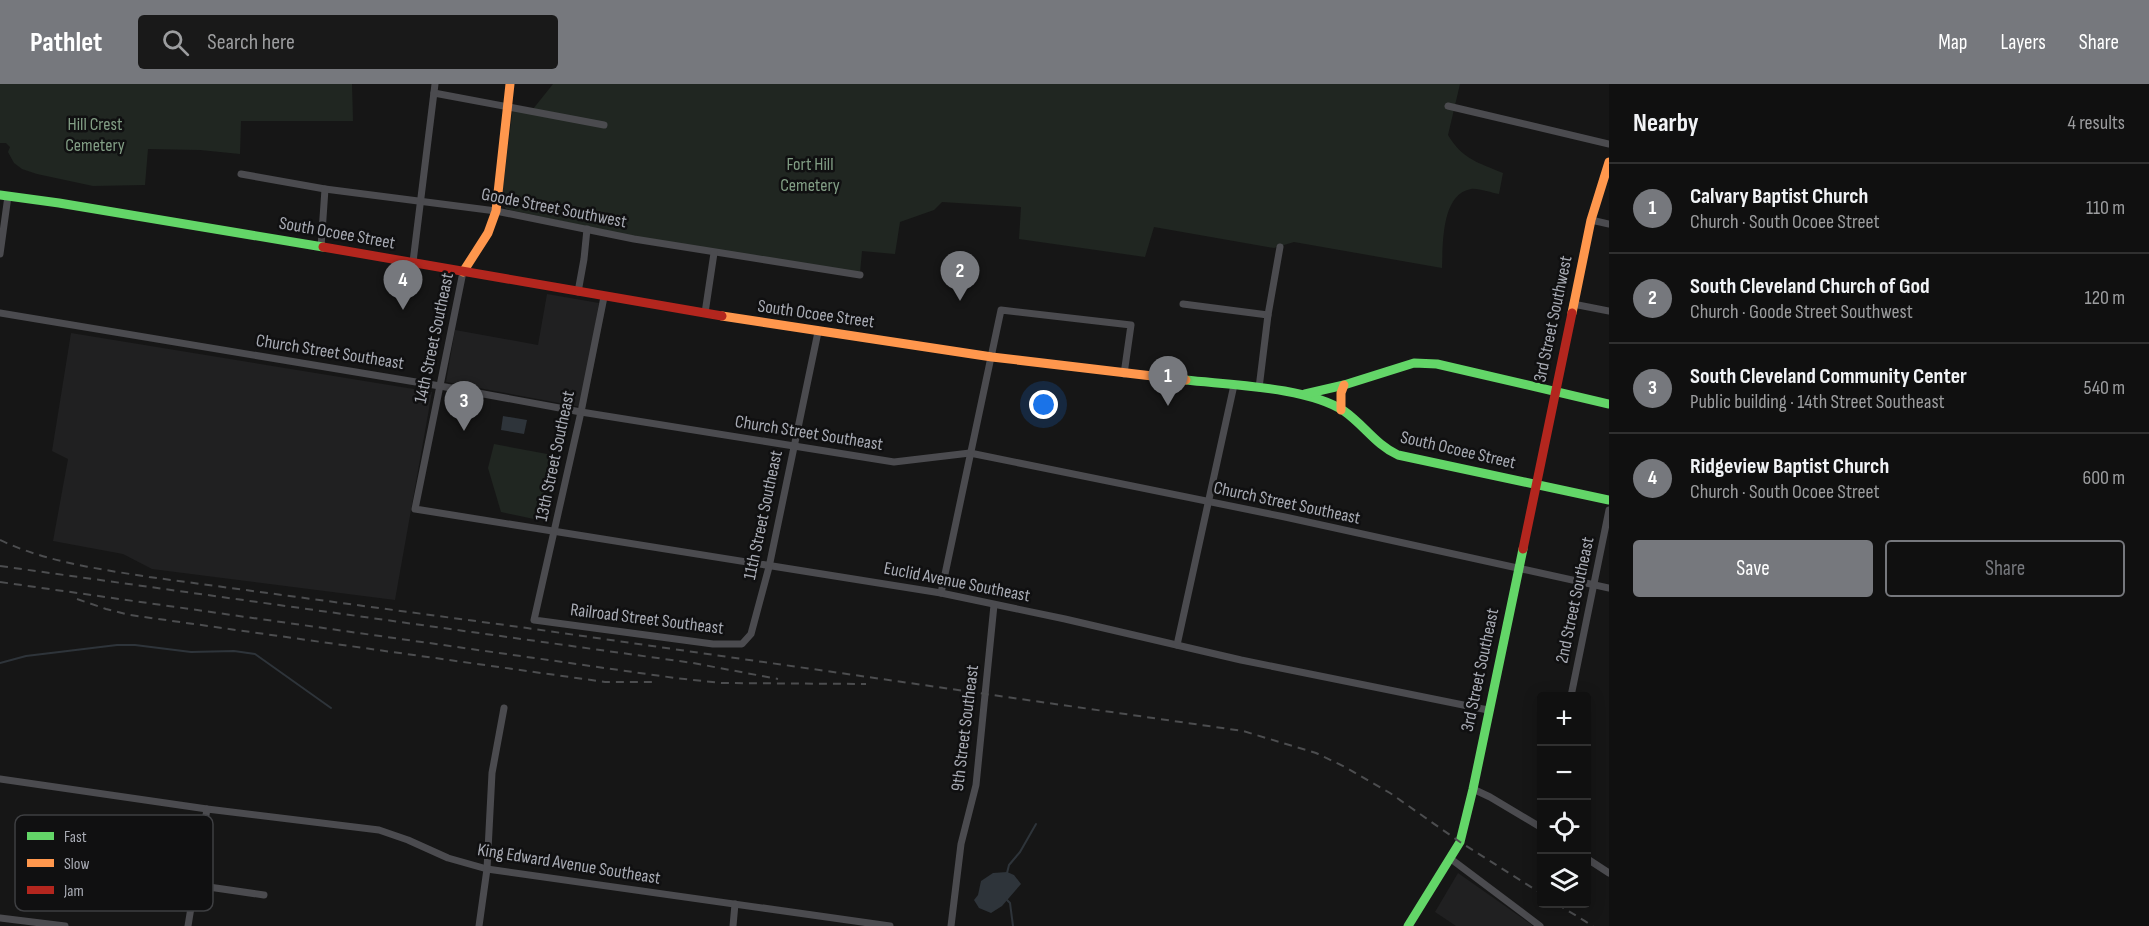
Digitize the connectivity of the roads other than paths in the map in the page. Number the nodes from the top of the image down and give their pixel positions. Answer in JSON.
{"nodes":[{"id":1,"x":435,"y":84,"type":"edge"},
{"id":2,"x":510,"y":84,"type":"edge"},
{"id":3,"x":434,"y":93,"type":"junction"},
{"id":4,"x":1448,"y":106,"type":"dead end"},
{"id":5,"x":507,"y":108,"type":"junction"},
{"id":6,"x":604,"y":126,"type":"dead end"},
{"id":7,"x":1609,"y":144,"type":"edge"},
{"id":8,"x":1609,"y":162,"type":"edge"},
{"id":9,"x":241,"y":174,"type":"dead end"},
{"id":10,"x":325,"y":189,"type":"junction"},
{"id":11,"x":4,"y":196,"type":"edge"},
{"id":12,"x":421,"y":202,"type":"junction"},
{"id":13,"x":496,"y":211,"type":"junction"},
{"id":14,"x":1591,"y":220,"type":"junction"},
{"id":15,"x":1609,"y":225,"type":"edge"},
{"id":16,"x":587,"y":229,"type":"junction"},
{"id":17,"x":321,"y":247,"type":"junction"},
{"id":18,"x":1280,"y":247,"type":"dead end"},
{"id":19,"x":0,"y":254,"type":"edge"},
{"id":20,"x":714,"y":254,"type":"junction"},
{"id":21,"x":413,"y":262,"type":"junction"},
{"id":22,"x":463,"y":272,"type":"junction"},
{"id":23,"x":860,"y":275,"type":"dead end"},
{"id":24,"x":578,"y":292,"type":"junction"},
{"id":25,"x":604,"y":297,"type":"junction"},
{"id":26,"x":1183,"y":304,"type":"dead end"},
{"id":27,"x":1574,"y":304,"type":"junction"},
{"id":28,"x":1609,"y":311,"type":"edge"},
{"id":29,"x":0,"y":313,"type":"edge"},
{"id":30,"x":705,"y":313,"type":"junction"},
{"id":31,"x":1268,"y":315,"type":"junction"},
{"id":32,"x":818,"y":332,"type":"junction"},
{"id":33,"x":992,"y":357,"type":"junction"},
{"id":34,"x":1124,"y":374,"type":"junction"},
{"id":35,"x":1234,"y":385,"type":"junction"},
{"id":36,"x":1344,"y":385,"type":"junction"},
{"id":37,"x":441,"y":386,"type":"junction"},
{"id":38,"x":1259,"y":388,"type":"junction"},
{"id":39,"x":1555,"y":391,"type":"junction"},
{"id":40,"x":1305,"y":394,"type":"junction"},
{"id":41,"x":1609,"y":404,"type":"edge"},
{"id":42,"x":1341,"y":410,"type":"junction"},
{"id":43,"x":581,"y":412,"type":"junction"},
{"id":44,"x":793,"y":446,"type":"junction"},
{"id":45,"x":970,"y":453,"type":"junction"},
{"id":46,"x":1535,"y":484,"type":"junction"},
{"id":47,"x":1609,"y":500,"type":"edge"},
{"id":48,"x":1208,"y":502,"type":"junction"},
{"id":49,"x":415,"y":509,"type":"joint"},
{"id":50,"x":1609,"y":510,"type":"edge"},
{"id":51,"x":554,"y":531,"type":"junction"},
{"id":52,"x":769,"y":567,"type":"junction"},
{"id":53,"x":1518,"y":569,"type":"junction"},
{"id":54,"x":1594,"y":585,"type":"junction"},
{"id":55,"x":1609,"y":588,"type":"edge"},
{"id":56,"x":941,"y":593,"type":"junction"},
{"id":57,"x":994,"y":605,"type":"junction"},
{"id":58,"x":534,"y":620,"type":"joint"},
{"id":59,"x":751,"y":634,"type":"joint"},
{"id":60,"x":1177,"y":645,"type":"junction"},
{"id":61,"x":1572,"y":692,"type":"edge"},
{"id":62,"x":504,"y":708,"type":"dead end"},
{"id":63,"x":1488,"y":710,"type":"junction"},
{"id":64,"x":0,"y":779,"type":"edge"},
{"id":65,"x":1473,"y":789,"type":"junction"},
{"id":66,"x":207,"y":809,"type":"junction"},
{"id":67,"x":206,"y":815,"type":"edge"},
{"id":68,"x":1537,"y":825,"type":"edge"},
{"id":69,"x":1451,"y":859,"type":"junction"},
{"id":70,"x":1591,"y":861,"type":"edge"},
{"id":71,"x":487,"y":868,"type":"junction"},
{"id":72,"x":1609,"y":873,"type":"edge"},
{"id":73,"x":213,"y":888,"type":"edge"},
{"id":74,"x":264,"y":895,"type":"dead end"},
{"id":75,"x":735,"y":904,"type":"junction"},
{"id":76,"x":191,"y":911,"type":"edge"},
{"id":77,"x":0,"y":918,"type":"edge"},
{"id":78,"x":1538,"y":925,"type":"edge"},
{"id":79,"x":65,"y":926,"type":"edge"},
{"id":80,"x":188,"y":926,"type":"edge"},
{"id":81,"x":479,"y":926,"type":"edge"},
{"id":82,"x":733,"y":926,"type":"edge"},
{"id":83,"x":890,"y":926,"type":"edge"},
{"id":84,"x":951,"y":926,"type":"edge"},
{"id":85,"x":1408,"y":926,"type":"edge"}],
"edges":[{"from":1,"to":3,"type":"street"},
{"from":2,"to":5,"type":"street","name":"14th Street Southeast"},
{"from":3,"to":5,"type":"street"},
{"from":3,"to":12,"type":"street"},
{"from":4,"to":7,"type":"street"},
{"from":5,"to":6,"type":"street"},
{"from":5,"to":13,"type":"street","name":"14th Street Southeast"},
{"from":8,"to":14,"type":"street","name":"3rd Street Southwest"},
{"from":9,"to":10,"type":"street","name":"Goode Street Southwest"},
{"from":10,"to":12,"type":"street","name":"Goode Street Southwest"},
{"from":10,"to":17,"type":"street"},
{"from":11,"to":17,"type":"street","name":"South Ocoee Street"},
{"from":11,"to":19,"type":"street"},
{"from":12,"to":13,"type":"street","name":"Goode Street Southwest"},
{"from":12,"to":21,"type":"street"},
{"from":13,"to":16,"type":"street","name":"Goode Street Southwest"},
{"from":13,"to":22,"type":"street","name":"14th Street Southeast"},
{"from":14,"to":15,"type":"street"},
{"from":14,"to":27,"type":"street","name":"3rd Street Southwest"},
{"from":16,"to":20,"type":"street","name":"Goode Street Southwest"},
{"from":16,"to":24,"type":"street"},
{"from":17,"to":21,"type":"street","name":"South Ocoee Street"},
{"from":18,"to":31,"type":"street"},
{"from":20,"to":23,"type":"street","name":"Goode Street Southwest"},
{"from":20,"to":30,"type":"street"},
{"from":21,"to":22,"type":"street","name":"South Ocoee Street"},
{"from":22,"to":24,"type":"street","name":"South Ocoee Street"},
{"from":22,"to":37,"type":"street","name":"14th Street Southeast"},
{"from":24,"to":25,"type":"street","name":"South Ocoee Street"},
{"from":25,"to":30,"type":"street","name":"South Ocoee Street"},
{"from":25,"to":43,"type":"street","name":"13th Street Southeast"},
{"from":26,"to":31,"type":"street"},
{"from":27,"to":28,"type":"street"},
{"from":27,"to":39,"type":"street","name":"3rd Street Southwest"},
{"from":29,"to":37,"type":"street","name":"Church Street Southeast"},
{"from":30,"to":32,"type":"street","name":"South Ocoee Street"},
{"from":31,"to":38,"type":"street"},
{"from":32,"to":33,"type":"street","name":"South Ocoee Street"},
{"from":32,"to":44,"type":"street","name":"11th Street Southeast"},
{"from":33,"to":34,"type":"street","name":"South Ocoee Street"},
{"from":33,"to":34,"type":"street"},
{"from":33,"to":45,"type":"street"},
{"from":34,"to":35,"type":"street","name":"South Ocoee Street"},
{"from":35,"to":38,"type":"street","name":"South Ocoee Street"},
{"from":35,"to":48,"type":"street"},
{"from":36,"to":39,"type":"street"},
{"from":36,"to":40,"type":"street"},
{"from":36,"to":42,"type":"street"},
{"from":37,"to":43,"type":"street","name":"Church Street Southeast"},
{"from":37,"to":49,"type":"street","name":"14th Street Southeast"},
{"from":38,"to":40,"type":"street","name":"South Ocoee Street"},
{"from":39,"to":41,"type":"street"},
{"from":39,"to":46,"type":"street","name":"3rd Street Southwest"},
{"from":40,"to":42,"type":"street","name":"South Ocoee Street"},
{"from":42,"to":46,"type":"street","name":"South Ocoee Street"},
{"from":43,"to":44,"type":"street","name":"Church Street Southeast"},
{"from":43,"to":51,"type":"street","name":"13th Street Southeast"},
{"from":44,"to":45,"type":"street","name":"Church Street Southeast"},
{"from":44,"to":52,"type":"street","name":"11th Street Southeast"},
{"from":45,"to":48,"type":"street","name":"Church Street Southeast"},
{"from":45,"to":56,"type":"street"},
{"from":46,"to":47,"type":"street","name":"South Ocoee Street"},
{"from":46,"to":53,"type":"street","name":"3rd Street Southeast"},
{"from":48,"to":53,"type":"street","name":"Church Street Southeast"},
{"from":48,"to":60,"type":"street"},
{"from":49,"to":51,"type":"street","name":"Euclid Avenue Southeast"},
{"from":50,"to":54,"type":"street","name":"2nd Street Southeast"},
{"from":51,"to":52,"type":"street","name":"Euclid Avenue Southeast"},
{"from":51,"to":58,"type":"street","name":"13th Street Southeast"},
{"from":52,"to":56,"type":"street","name":"Euclid Avenue Southeast"},
{"from":52,"to":59,"type":"street","name":"11th Street Southeast"},
{"from":53,"to":54,"type":"street","name":"Church Street Southeast"},
{"from":53,"to":63,"type":"street","name":"3rd Street Southeast"},
{"from":54,"to":55,"type":"street","name":"Church Street Southeast"},
{"from":54,"to":61,"type":"street","name":"2nd Street Southeast"},
{"from":56,"to":57,"type":"street","name":"Euclid Avenue Southeast"},
{"from":57,"to":60,"type":"street","name":"Euclid Avenue Southeast"},
{"from":57,"to":84,"type":"street","name":"9th Street Southeast"},
{"from":58,"to":59,"type":"street","name":"Railroad Street Southeast"},
{"from":60,"to":63,"type":"street","name":"Euclid Avenue Southeast"},
{"from":62,"to":71,"type":"street"},
{"from":63,"to":65,"type":"street","name":"3rd Street Southeast"},
{"from":64,"to":66,"type":"street","name":"King Edward Avenue Southeast"},
{"from":65,"to":68,"type":"street"},
{"from":65,"to":69,"type":"street","name":"3rd Street Southeast"},
{"from":66,"to":67,"type":"street"},
{"from":66,"to":71,"type":"street","name":"King Edward Avenue Southeast"},
{"from":69,"to":78,"type":"street"},
{"from":69,"to":85,"type":"street","name":"3rd Street Southeast"},
{"from":70,"to":72,"type":"street"},
{"from":71,"to":75,"type":"street","name":"King Edward Avenue Southeast"},
{"from":71,"to":81,"type":"street"},
{"from":73,"to":74,"type":"street"},
{"from":75,"to":82,"type":"street"},
{"from":75,"to":83,"type":"street","name":"King Edward Avenue Southeast"},
{"from":76,"to":80,"type":"street"},
{"from":77,"to":79,"type":"street"}]}
